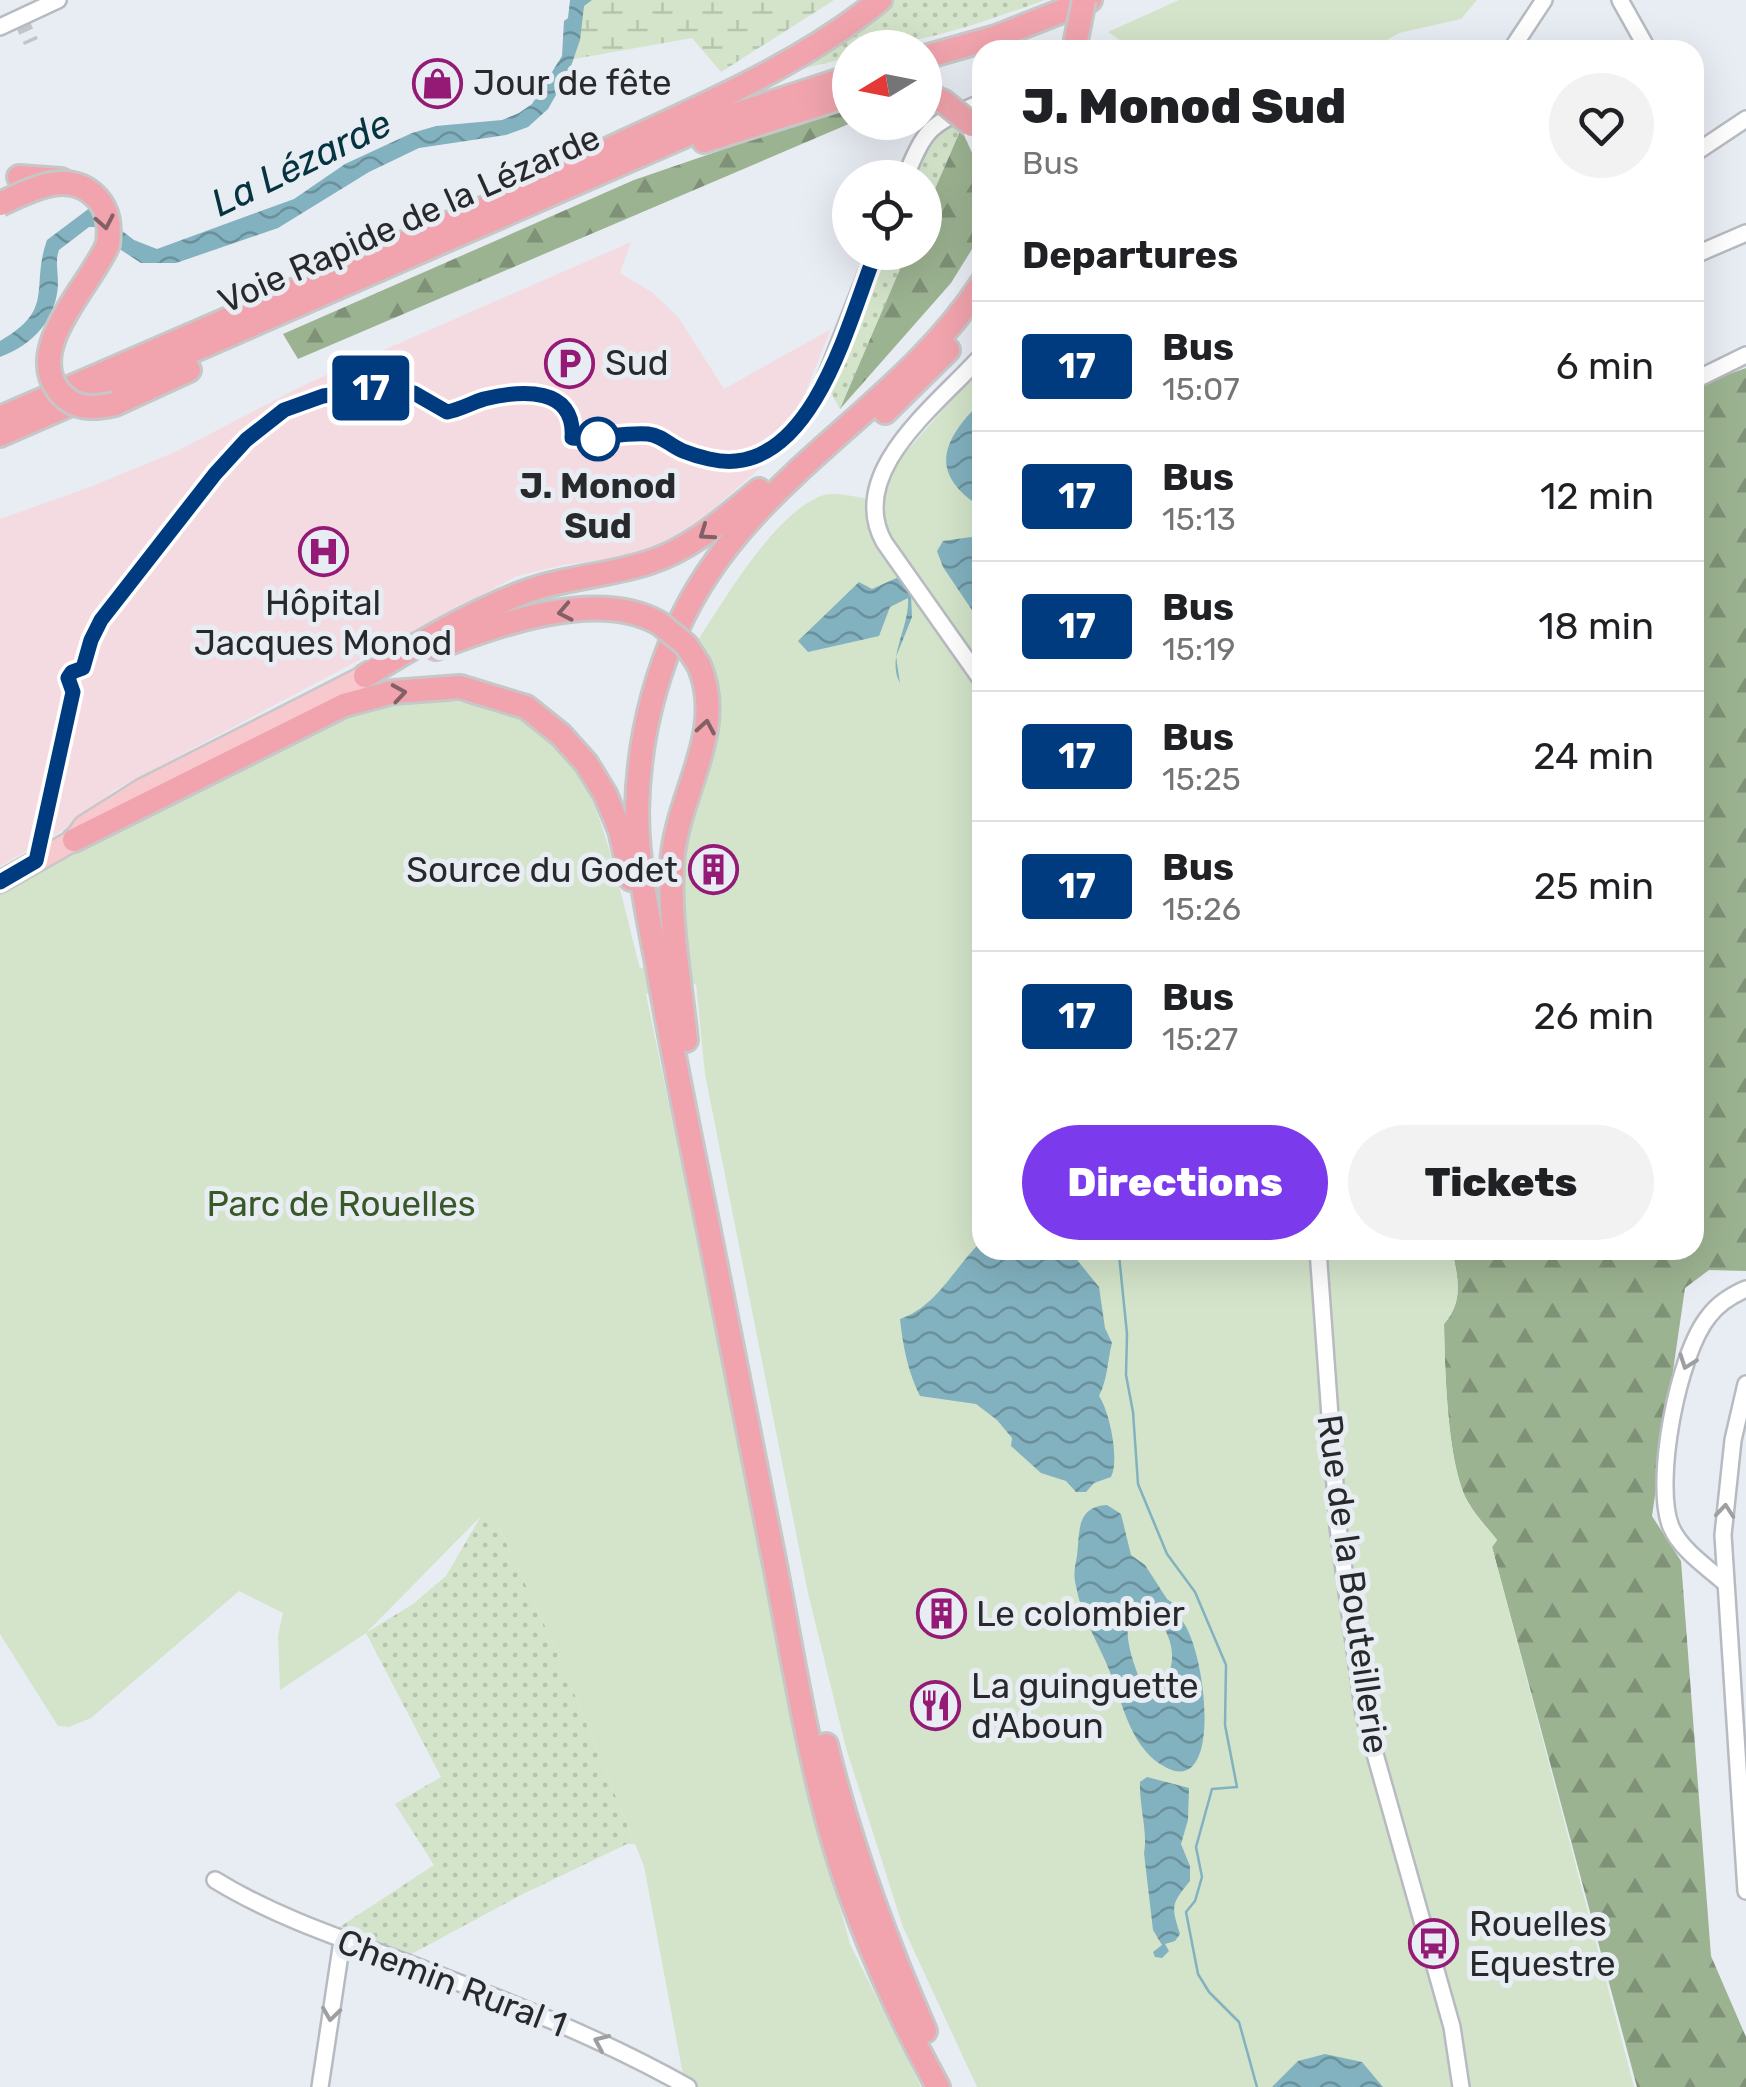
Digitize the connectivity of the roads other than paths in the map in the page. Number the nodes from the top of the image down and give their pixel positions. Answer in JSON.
{"nodes":[{"id":1,"x":58,"y":0,"type":"edge"},
{"id":2,"x":863,"y":0,"type":"edge"},
{"id":3,"x":880,"y":0,"type":"edge"},
{"id":4,"x":1067,"y":0,"type":"edge"},
{"id":5,"x":1087,"y":0,"type":"edge"},
{"id":6,"x":1562,"y":0,"type":"edge"},
{"id":7,"x":1620,"y":0,"type":"edge"},
{"id":8,"x":1544,"y":1,"type":"edge"},
{"id":9,"x":0,"y":28,"type":"edge"},
{"id":10,"x":942,"y":40,"type":"edge"},
{"id":11,"x":989,"y":40,"type":"edge"},
{"id":12,"x":1062,"y":40,"type":"edge"},
{"id":13,"x":1077,"y":40,"type":"edge"},
{"id":14,"x":1515,"y":40,"type":"edge"},
{"id":15,"x":1642,"y":40,"type":"edge"},
{"id":16,"x":972,"y":44,"type":"edge"},
{"id":17,"x":942,"y":52,"type":"edge"},
{"id":18,"x":832,"y":72,"type":"edge"},
{"id":19,"x":832,"y":82,"type":"edge"},
{"id":20,"x":744,"y":84,"type":"junction"},
{"id":21,"x":832,"y":101,"type":"edge"},
{"id":22,"x":942,"y":101,"type":"edge"},
{"id":23,"x":972,"y":107,"type":"edge"},
{"id":24,"x":1746,"y":119,"type":"edge"},
{"id":25,"x":972,"y":128,"type":"edge"},
{"id":26,"x":1704,"y":142,"type":"edge"},
{"id":27,"x":633,"y":159,"type":"junction"},
{"id":28,"x":912,"y":160,"type":"edge"},
{"id":29,"x":19,"y":177,"type":"dead end"},
{"id":30,"x":545,"y":180,"type":"junction"},
{"id":31,"x":67,"y":182,"type":"junction"},
{"id":32,"x":0,"y":204,"type":"edge"},
{"id":33,"x":1746,"y":233,"type":"edge"},
{"id":34,"x":1704,"y":251,"type":"edge"},
{"id":35,"x":869,"y":270,"type":"edge"},
{"id":36,"x":972,"y":275,"type":"edge"},
{"id":37,"x":354,"y":282,"type":"junction"},
{"id":38,"x":972,"y":297,"type":"edge"},
{"id":39,"x":234,"y":315,"type":"junction"},
{"id":40,"x":972,"y":318,"type":"edge"},
{"id":41,"x":1746,"y":356,"type":"edge"},
{"id":42,"x":972,"y":366,"type":"edge"},
{"id":43,"x":1704,"y":376,"type":"edge"},
{"id":44,"x":895,"y":382,"type":"junction"},
{"id":45,"x":0,"y":404,"type":"edge"},
{"id":46,"x":0,"y":418,"type":"edge"},
{"id":47,"x":794,"y":428,"type":"dead end"},
{"id":48,"x":0,"y":435,"type":"edge"},
{"id":49,"x":972,"y":667,"type":"edge"},
{"id":50,"x":365,"y":676,"type":"junction"},
{"id":51,"x":74,"y":840,"type":"junction"},
{"id":52,"x":0,"y":882,"type":"edge"},
{"id":53,"x":678,"y":1039,"type":"junction"},
{"id":54,"x":1319,"y":1260,"type":"edge"},
{"id":55,"x":1746,"y":1289,"type":"edge"},
{"id":56,"x":1746,"y":1384,"type":"edge"},
{"id":57,"x":1740,"y":1441,"type":"edge"},
{"id":58,"x":1725,"y":1583,"type":"junction"},
{"id":59,"x":1742,"y":1784,"type":"edge"},
{"id":60,"x":215,"y":1880,"type":"dead end"},
{"id":61,"x":1746,"y":1891,"type":"edge"},
{"id":62,"x":342,"y":1941,"type":"junction"},
{"id":63,"x":320,"y":2087,"type":"edge"},
{"id":64,"x":688,"y":2087,"type":"edge"},
{"id":65,"x":938,"y":2087,"type":"edge"},
{"id":66,"x":954,"y":2087,"type":"edge"},
{"id":67,"x":1461,"y":2087,"type":"edge"}],
"edges":[{"from":1,"to":9,"type":"street"},
{"from":2,"to":20,"type":"highway"},
{"from":3,"to":20,"type":"highway"},
{"from":4,"to":10,"type":"highway"},
{"from":4,"to":12,"type":"highway"},
{"from":5,"to":11,"type":"highway"},
{"from":5,"to":13,"type":"highway","bridge":true},
{"from":6,"to":8,"type":"street"},
{"from":7,"to":15,"type":"street"},
{"from":8,"to":14,"type":"street"},
{"from":16,"to":17,"type":"highway"},
{"from":18,"to":30,"type":"highway","name":"Voie Rapide de la Lézarde"},
{"from":19,"to":27,"type":"highway","name":"Voie Rapide de la Lézarde"},
{"from":20,"to":30,"type":"highway"},
{"from":21,"to":27,"type":"highway"},
{"from":22,"to":25,"type":"highway","bridge":true},
{"from":23,"to":28,"type":"street"},
{"from":24,"to":26,"type":"street"},
{"from":27,"to":37,"type":"highway","name":"Voie Rapide de la Lézarde"},
{"from":29,"to":31,"type":"highway","bridge":true},
{"from":30,"to":39,"type":"highway","name":"Voie Rapide de la Lézarde"},
{"from":31,"to":32,"type":"highway","bridge":true},
{"from":31,"to":37,"type":"highway","one_way":true,"bridge":true},
{"from":33,"to":34,"type":"street"},
{"from":35,"to":47,"type":"street"},
{"from":36,"to":44,"type":"highway"},
{"from":37,"to":48,"type":"highway","name":"Voie Rapide de la Lézarde"},
{"from":38,"to":44,"type":"highway"},
{"from":39,"to":45,"type":"highway"},
{"from":39,"to":46,"type":"highway","name":"Voie Rapide de la Lézarde"},
{"from":40,"to":53,"type":"highway"},
{"from":41,"to":43,"type":"street"},
{"from":42,"to":49,"type":"street"},
{"from":44,"to":50,"type":"highway","one_way":true},
{"from":44,"to":53,"type":"highway"},
{"from":50,"to":51,"type":"main road"},
{"from":53,"to":50,"type":"highway","one_way":true,"bridge":true},
{"from":51,"to":52,"type":"main road"},
{"from":51,"to":53,"type":"highway","one_way":true},
{"from":53,"to":65,"type":"highway"},
{"from":53,"to":66,"type":"highway"},
{"from":54,"to":67,"type":"street","name":"Rue de la Bouteillerie"},
{"from":55,"to":58,"type":"street","one_way":true},
{"from":56,"to":57,"type":"street"},
{"from":58,"to":57,"type":"street","one_way":true},
{"from":58,"to":59,"type":"street"},
{"from":59,"to":61,"type":"street"},
{"from":60,"to":62,"type":"street","name":"Chemin Rural 1"},
{"from":62,"to":63,"type":"street","one_way":true},
{"from":64,"to":62,"type":"street","name":"Chemin Rural 1","one_way":true}]}
